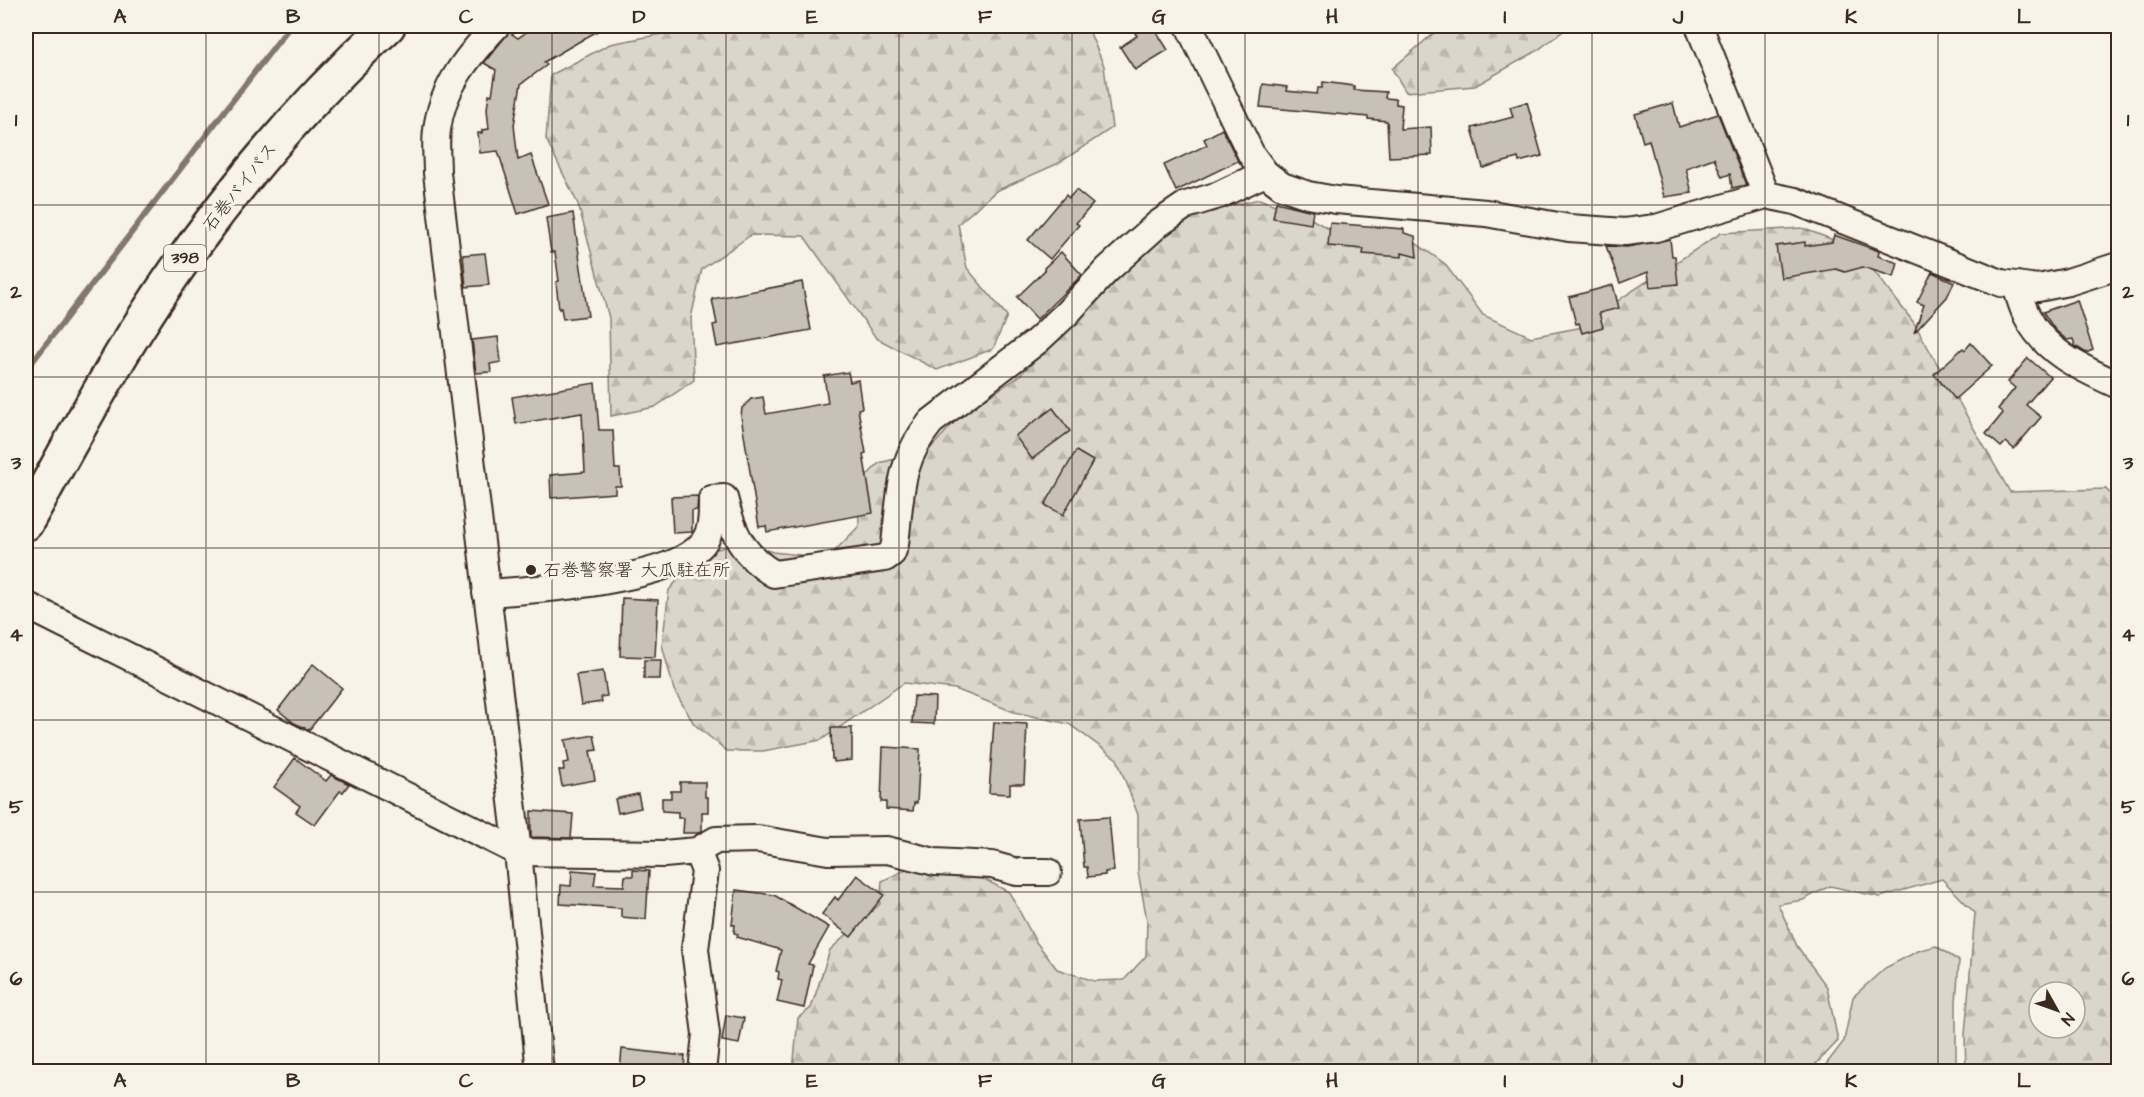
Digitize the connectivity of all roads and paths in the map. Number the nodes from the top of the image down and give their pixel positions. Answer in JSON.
{"nodes":[{"id":1,"x":388,"y":26,"type":"edge"},
{"id":2,"x":496,"y":26,"type":"edge"},
{"id":3,"x":1189,"y":26,"type":"edge"},
{"id":4,"x":1699,"y":26,"type":"edge"},
{"id":5,"x":1265,"y":173,"type":"junction"},
{"id":6,"x":1766,"y":195,"type":"junction"},
{"id":7,"x":2118,"y":266,"type":"edge"},
{"id":8,"x":2016,"y":285,"type":"junction"},
{"id":9,"x":2118,"y":385,"type":"edge"},
{"id":10,"x":26,"y":523,"type":"edge"},
{"id":11,"x":486,"y":593,"type":"junction"},
{"id":12,"x":26,"y":605,"type":"edge"},
{"id":13,"x":697,"y":851,"type":"junction"},
{"id":14,"x":518,"y":852,"type":"junction"},
{"id":15,"x":1048,"y":872,"type":"dead end"},
{"id":16,"x":540,"y":1071,"type":"edge"},
{"id":17,"x":702,"y":1071,"type":"edge"}],
"edges":[{"from":1,"to":10,"type":"highway","name":"石巻バイパス","number":"398"},
{"from":2,"to":11,"type":"street"},
{"from":3,"to":5,"type":"street"},
{"from":4,"to":6,"type":"street"},
{"from":5,"to":6,"type":"street"},
{"from":5,"to":11,"type":"street"},
{"from":6,"to":8,"type":"street"},
{"from":7,"to":8,"type":"street"},
{"from":8,"to":9,"type":"street"},
{"from":11,"to":14,"type":"street"},
{"from":12,"to":14,"type":"street"},
{"from":13,"to":14,"type":"street"},
{"from":13,"to":15,"type":"street"},
{"from":13,"to":17,"type":"street"},
{"from":14,"to":16,"type":"street"}]}
